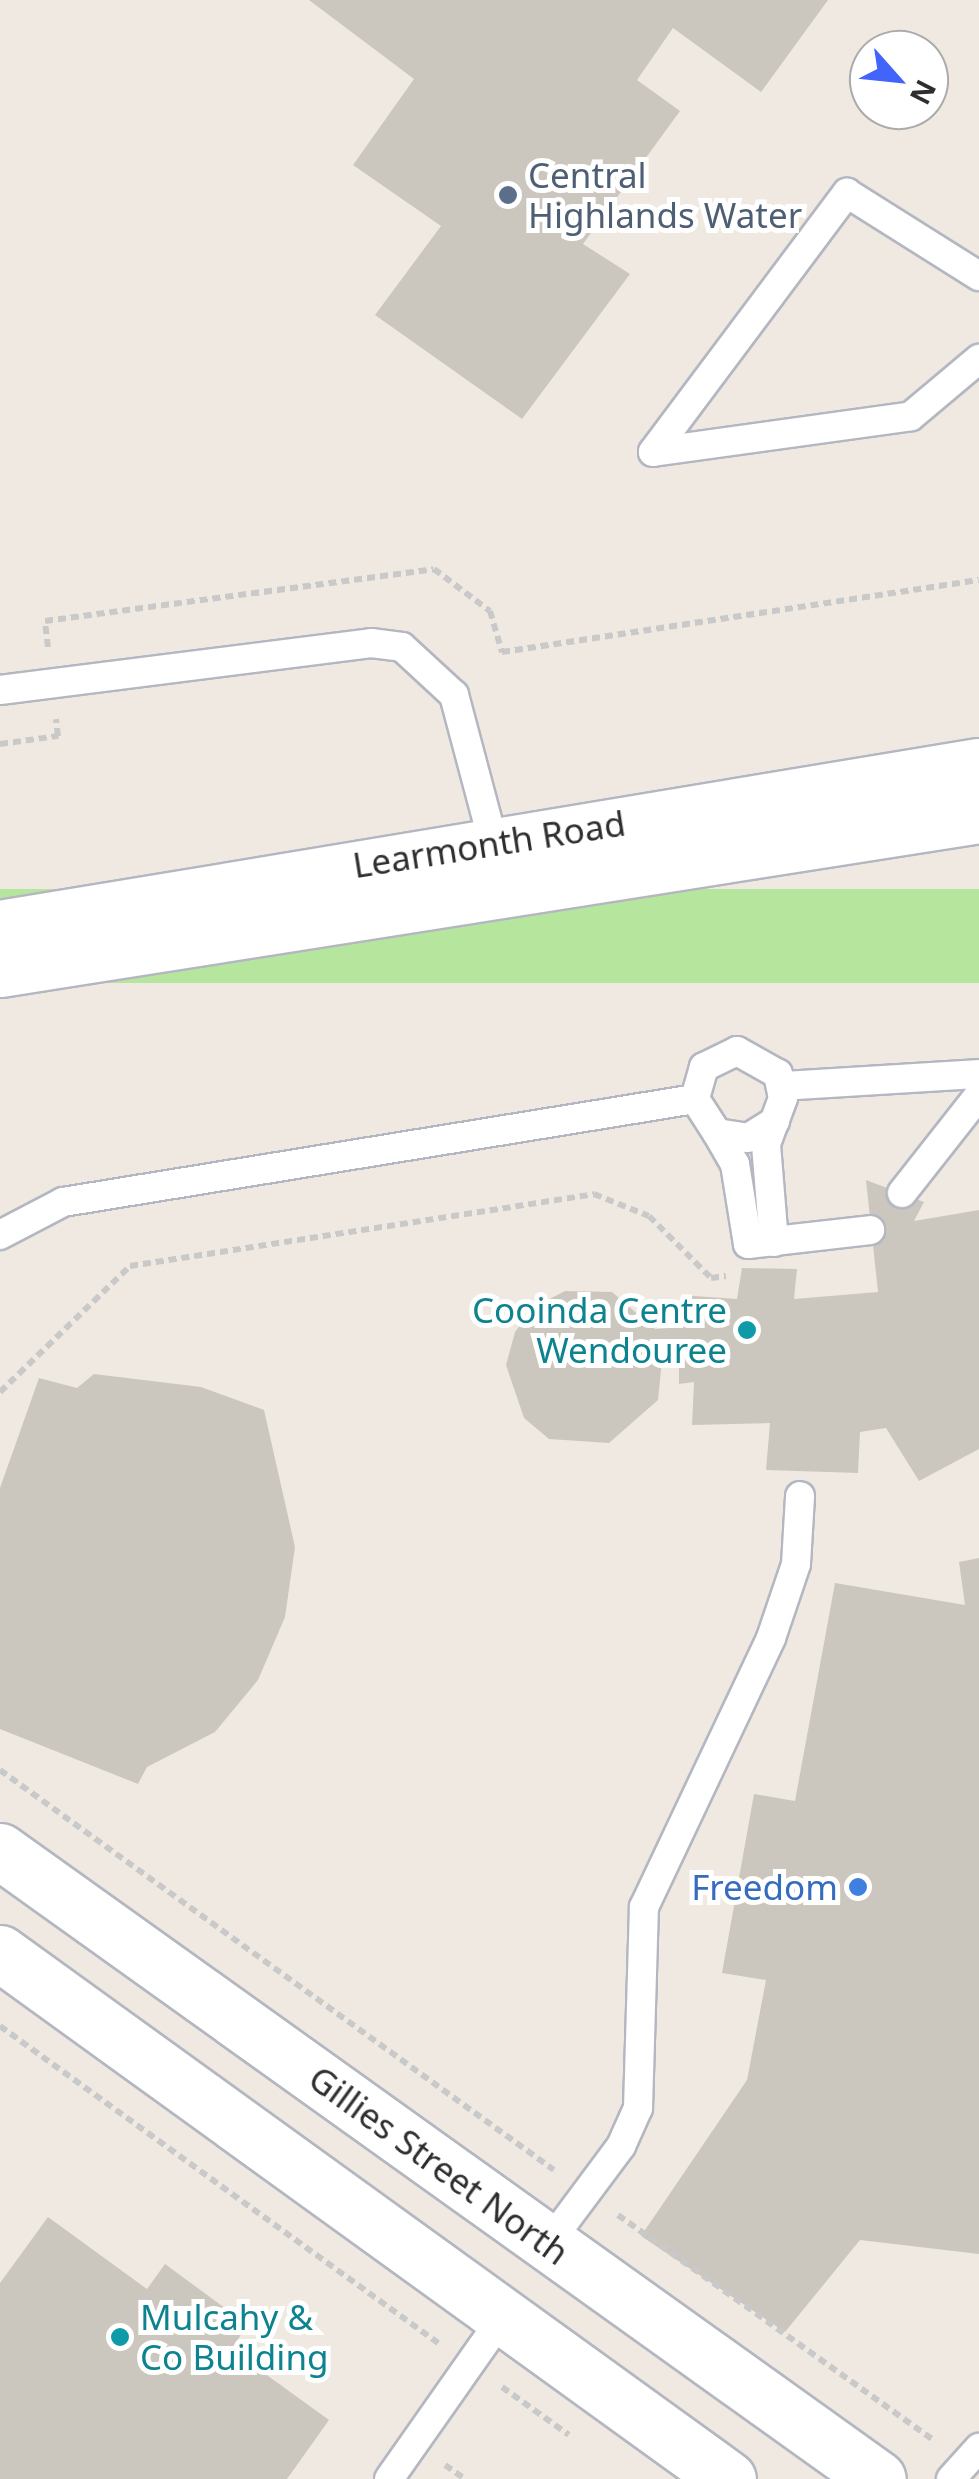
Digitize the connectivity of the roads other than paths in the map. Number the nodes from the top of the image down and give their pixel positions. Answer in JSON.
{"nodes":[{"id":1,"x":979,"y":276,"type":"edge"},
{"id":2,"x":979,"y":359,"type":"edge"},
{"id":3,"x":0,"y":690,"type":"edge"},
{"id":4,"x":979,"y":766,"type":"edge"},
{"id":5,"x":979,"y":815,"type":"edge"},
{"id":6,"x":499,"y":865,"type":"junction"},
{"id":7,"x":0,"y":928,"type":"edge"},
{"id":8,"x":0,"y":968,"type":"edge"},
{"id":9,"x":979,"y":1074,"type":"edge"},
{"id":10,"x":782,"y":1086,"type":"junction"},
{"id":11,"x":979,"y":1095,"type":"edge"},
{"id":12,"x":695,"y":1099,"type":"junction"},
{"id":13,"x":774,"y":1121,"type":"junction"},
{"id":14,"x":717,"y":1134,"type":"junction"},
{"id":15,"x":902,"y":1193,"type":"dead end"},
{"id":16,"x":870,"y":1230,"type":"dead end"},
{"id":17,"x":0,"y":1235,"type":"edge"},
{"id":18,"x":774,"y":1242,"type":"junction"},
{"id":19,"x":800,"y":1496,"type":"dead end"},
{"id":20,"x":0,"y":1851,"type":"edge"},
{"id":21,"x":0,"y":1952,"type":"edge"},
{"id":22,"x":548,"y":2244,"type":"junction"},
{"id":23,"x":503,"y":2316,"type":"junction"},
{"id":24,"x":389,"y":2479,"type":"edge"},
{"id":25,"x":728,"y":2479,"type":"edge"},
{"id":26,"x":878,"y":2479,"type":"edge"}],
"edges":[{"from":1,"to":2,"type":"lane"},
{"from":3,"to":6,"type":"lane"},
{"from":4,"to":6,"type":"main road","name":"Learmonth Road"},
{"from":5,"to":6,"type":"main road","name":"Learmonth Road"},
{"from":6,"to":7,"type":"main road","name":"Learmonth Road"},
{"from":6,"to":8,"type":"main road","name":"Learmonth Road"},
{"from":9,"to":10,"type":"lane"},
{"from":10,"to":12,"type":"lane"},
{"from":10,"to":13,"type":"lane"},
{"from":11,"to":15,"type":"lane"},
{"from":12,"to":14,"type":"lane"},
{"from":12,"to":17,"type":"lane"},
{"from":13,"to":14,"type":"lane"},
{"from":13,"to":18,"type":"lane"},
{"from":14,"to":18,"type":"lane"},
{"from":16,"to":18,"type":"lane"},
{"from":19,"to":22,"type":"lane"},
{"from":20,"to":22,"type":"main road","name":"Gillies Street North"},
{"from":21,"to":23,"type":"main road"},
{"from":22,"to":26,"type":"main road","name":"Gillies Street North"},
{"from":23,"to":24,"type":"lane"},
{"from":23,"to":25,"type":"main road"}]}
